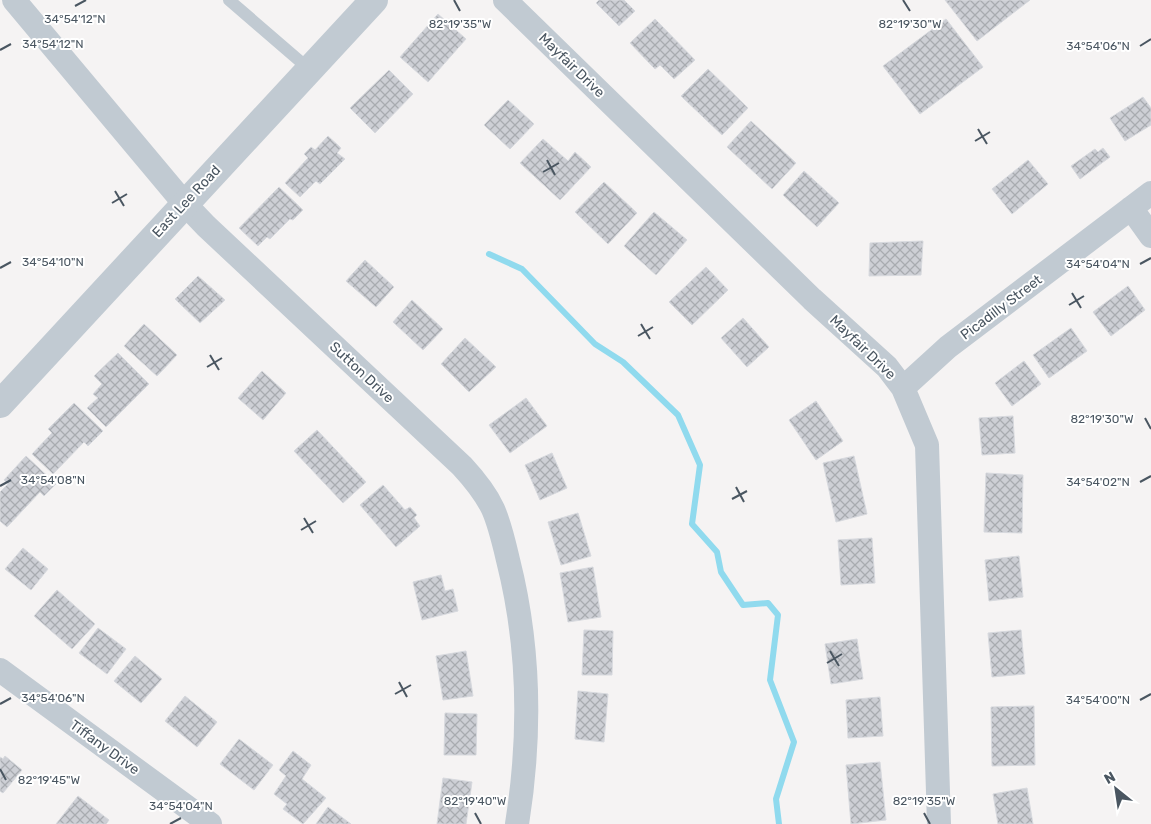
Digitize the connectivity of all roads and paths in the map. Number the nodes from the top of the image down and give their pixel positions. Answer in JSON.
{"nodes":[{"id":1,"x":14,"y":0,"type":"edge"},
{"id":2,"x":229,"y":0,"type":"edge"},
{"id":3,"x":374,"y":0,"type":"edge"},
{"id":4,"x":505,"y":0,"type":"edge"},
{"id":5,"x":309,"y":69,"type":"junction"},
{"id":6,"x":1151,"y":193,"type":"edge"},
{"id":7,"x":184,"y":204,"type":"junction"},
{"id":8,"x":1131,"y":208,"type":"junction"},
{"id":9,"x":1151,"y":236,"type":"edge"},
{"id":10,"x":903,"y":388,"type":"junction"},
{"id":11,"x":0,"y":404,"type":"edge"},
{"id":12,"x":0,"y":670,"type":"edge"},
{"id":13,"x":210,"y":824,"type":"edge"},
{"id":14,"x":517,"y":824,"type":"edge"},
{"id":15,"x":939,"y":824,"type":"edge"}],
"edges":[{"from":1,"to":7,"type":"street","name":"Sutton Drive"},
{"from":2,"to":5,"type":"lane"},
{"from":3,"to":5,"type":"street","name":"East Lee Road"},
{"from":4,"to":10,"type":"street","name":"Mayfair Drive"},
{"from":5,"to":7,"type":"street","name":"East Lee Road"},
{"from":6,"to":8,"type":"street","name":"Picadilly Street"},
{"from":7,"to":11,"type":"street","name":"East Lee Road"},
{"from":7,"to":14,"type":"street","name":"Sutton Drive"},
{"from":8,"to":9,"type":"street"},
{"from":8,"to":10,"type":"street","name":"Picadilly Street"},
{"from":10,"to":15,"type":"street","name":"Mayfair Drive"},
{"from":12,"to":13,"type":"street","name":"Tiffany Drive"}]}
